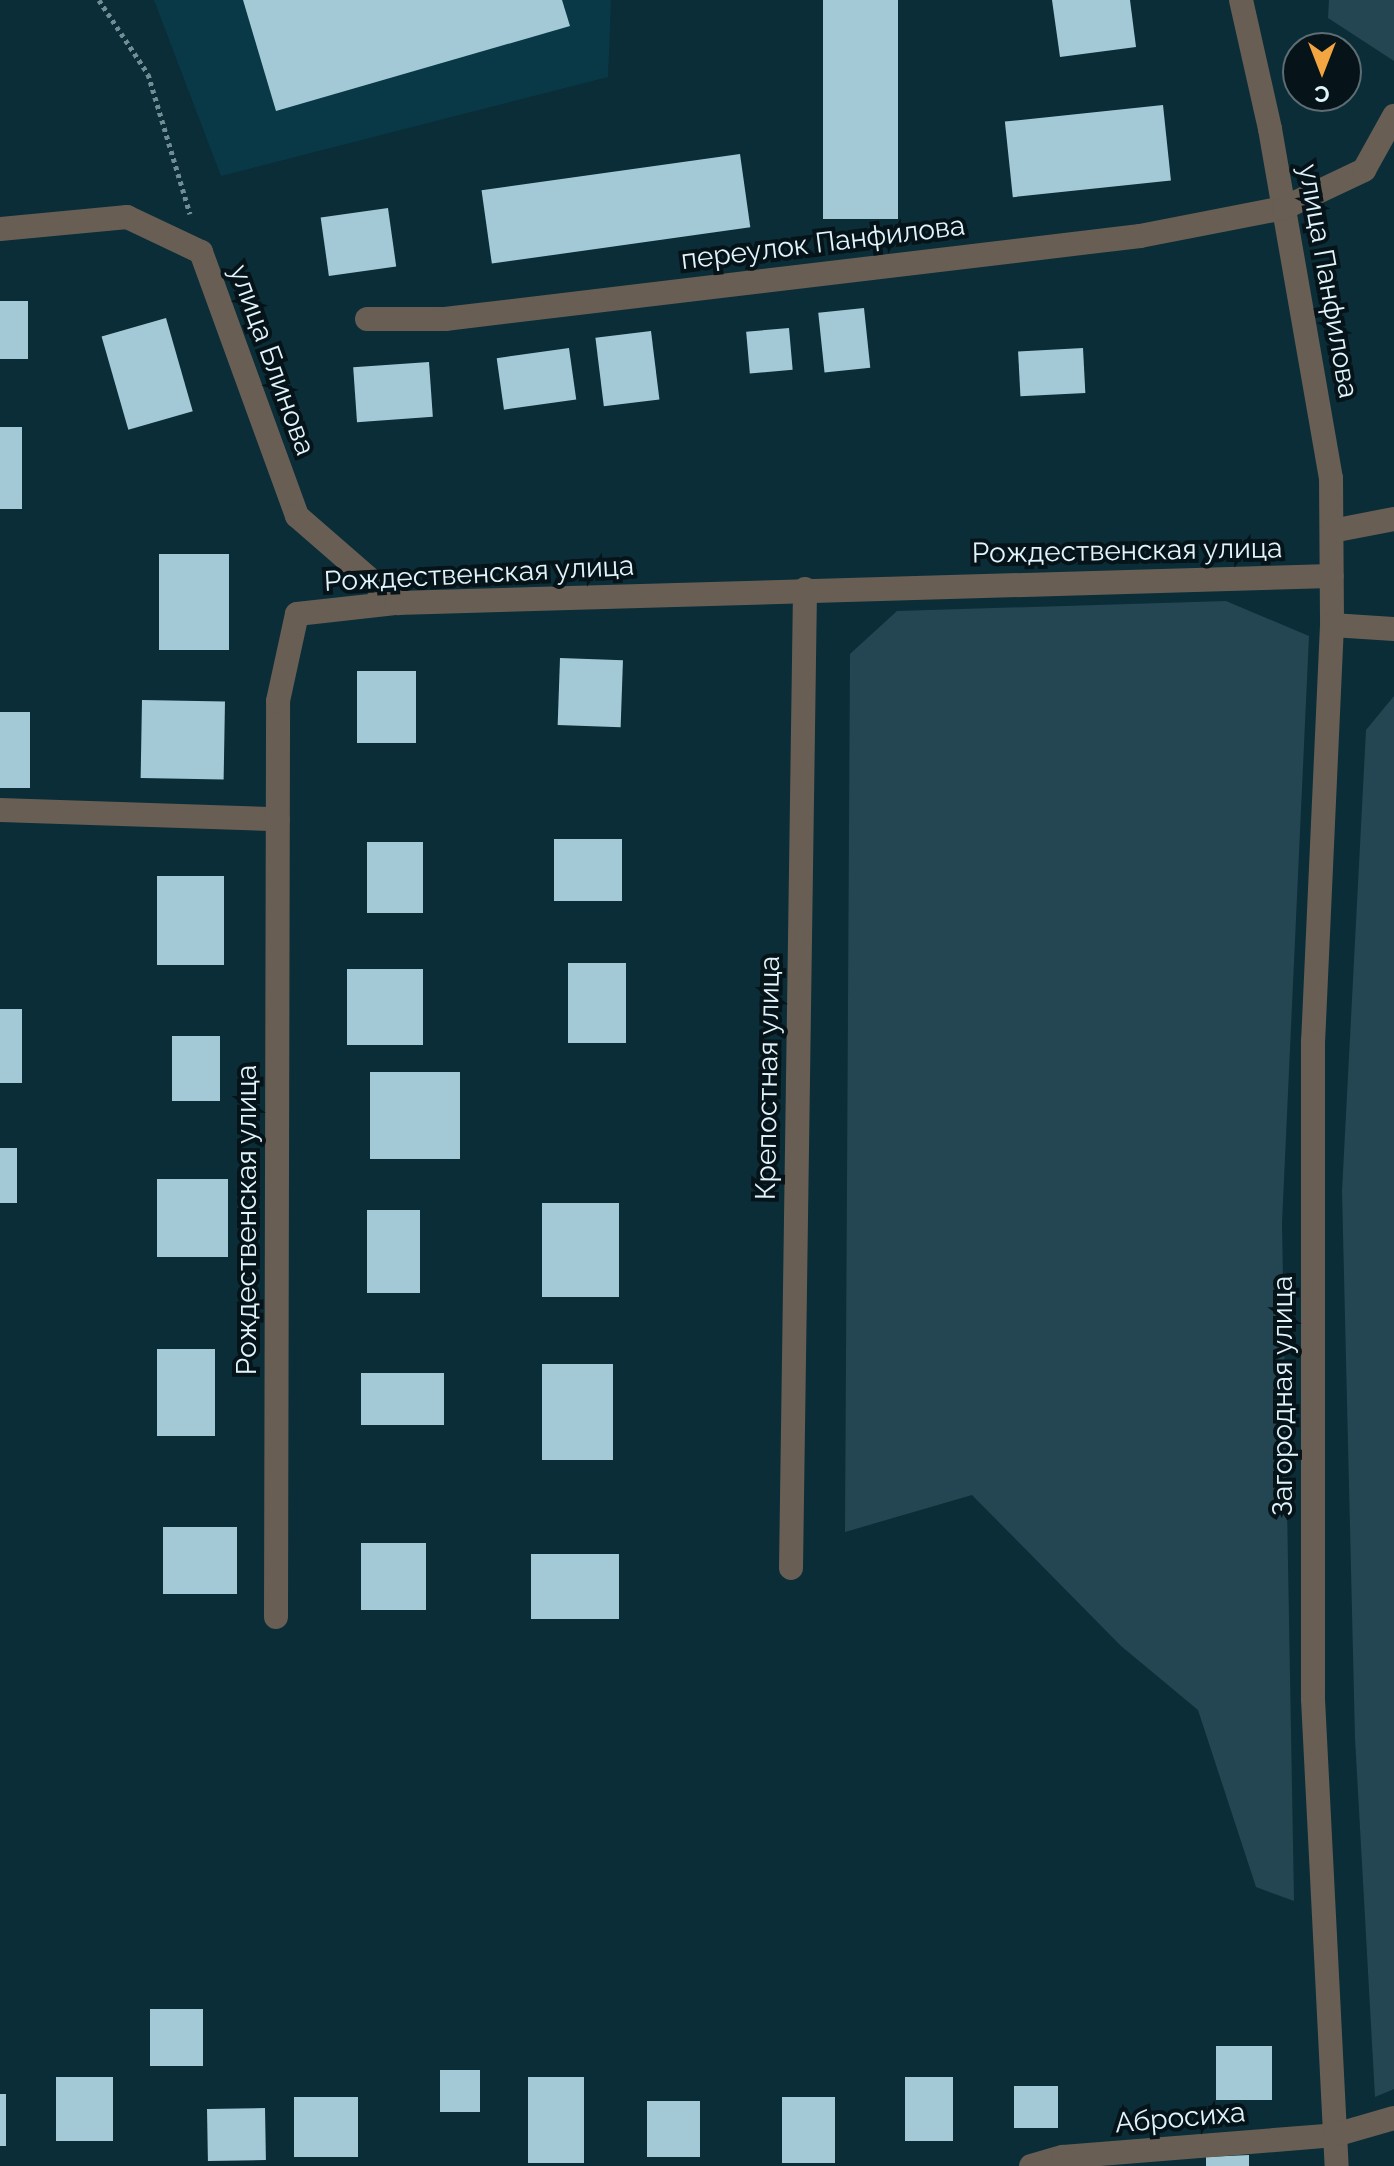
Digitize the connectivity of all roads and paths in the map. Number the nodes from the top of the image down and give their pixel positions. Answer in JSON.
{"nodes":[{"id":1,"x":99,"y":0,"type":"edge"},
{"id":2,"x":1241,"y":0,"type":"edge"},
{"id":3,"x":1394,"y":116,"type":"edge"},
{"id":4,"x":1284,"y":208,"type":"junction"},
{"id":5,"x":0,"y":229,"type":"edge"},
{"id":6,"x":201,"y":252,"type":"junction"},
{"id":7,"x":367,"y":319,"type":"dead end"},
{"id":8,"x":1394,"y":519,"type":"edge"},
{"id":9,"x":1332,"y":531,"type":"junction"},
{"id":10,"x":1332,"y":576,"type":"junction"},
{"id":11,"x":805,"y":589,"type":"junction"},
{"id":12,"x":397,"y":603,"type":"junction"},
{"id":13,"x":1332,"y":625,"type":"junction"},
{"id":14,"x":1394,"y":629,"type":"edge"},
{"id":15,"x":0,"y":810,"type":"edge"},
{"id":16,"x":278,"y":819,"type":"junction"},
{"id":17,"x":791,"y":1568,"type":"dead end"},
{"id":18,"x":276,"y":1617,"type":"dead end"},
{"id":19,"x":1394,"y":2118,"type":"edge"},
{"id":20,"x":1335,"y":2135,"type":"junction"},
{"id":21,"x":1031,"y":2166,"type":"edge"},
{"id":22,"x":1337,"y":2166,"type":"edge"}],
"edges":[{"from":1,"to":6,"type":"path"},
{"from":2,"to":4,"type":"street","name":"улица Панфилова"},
{"from":3,"to":4,"type":"street","name":"переулок Панфилова"},
{"from":4,"to":7,"type":"street","name":"переулок Панфилова"},
{"from":4,"to":9,"type":"street","name":"улица Панфилова"},
{"from":5,"to":6,"type":"street","name":"улица Блинова"},
{"from":6,"to":12,"type":"street","name":"улица Блинова"},
{"from":8,"to":9,"type":"street"},
{"from":9,"to":10,"type":"street","name":"улица Панфилова"},
{"from":10,"to":11,"type":"street","name":"Рождественская улица"},
{"from":10,"to":13,"type":"street","name":"Загородная улица"},
{"from":11,"to":12,"type":"street","name":"Рождественская улица"},
{"from":11,"to":17,"type":"street","name":"Крепостная улица"},
{"from":12,"to":16,"type":"street","name":"Рождественская улица"},
{"from":13,"to":14,"type":"street"},
{"from":13,"to":20,"type":"street","name":"Загородная улица"},
{"from":15,"to":16,"type":"street"},
{"from":16,"to":18,"type":"street","name":"Рождественская улица"},
{"from":19,"to":20,"type":"street","name":"Абросиха"},
{"from":20,"to":21,"type":"street","name":"Абросиха"},
{"from":20,"to":22,"type":"street","name":"Загородная улица"}]}
